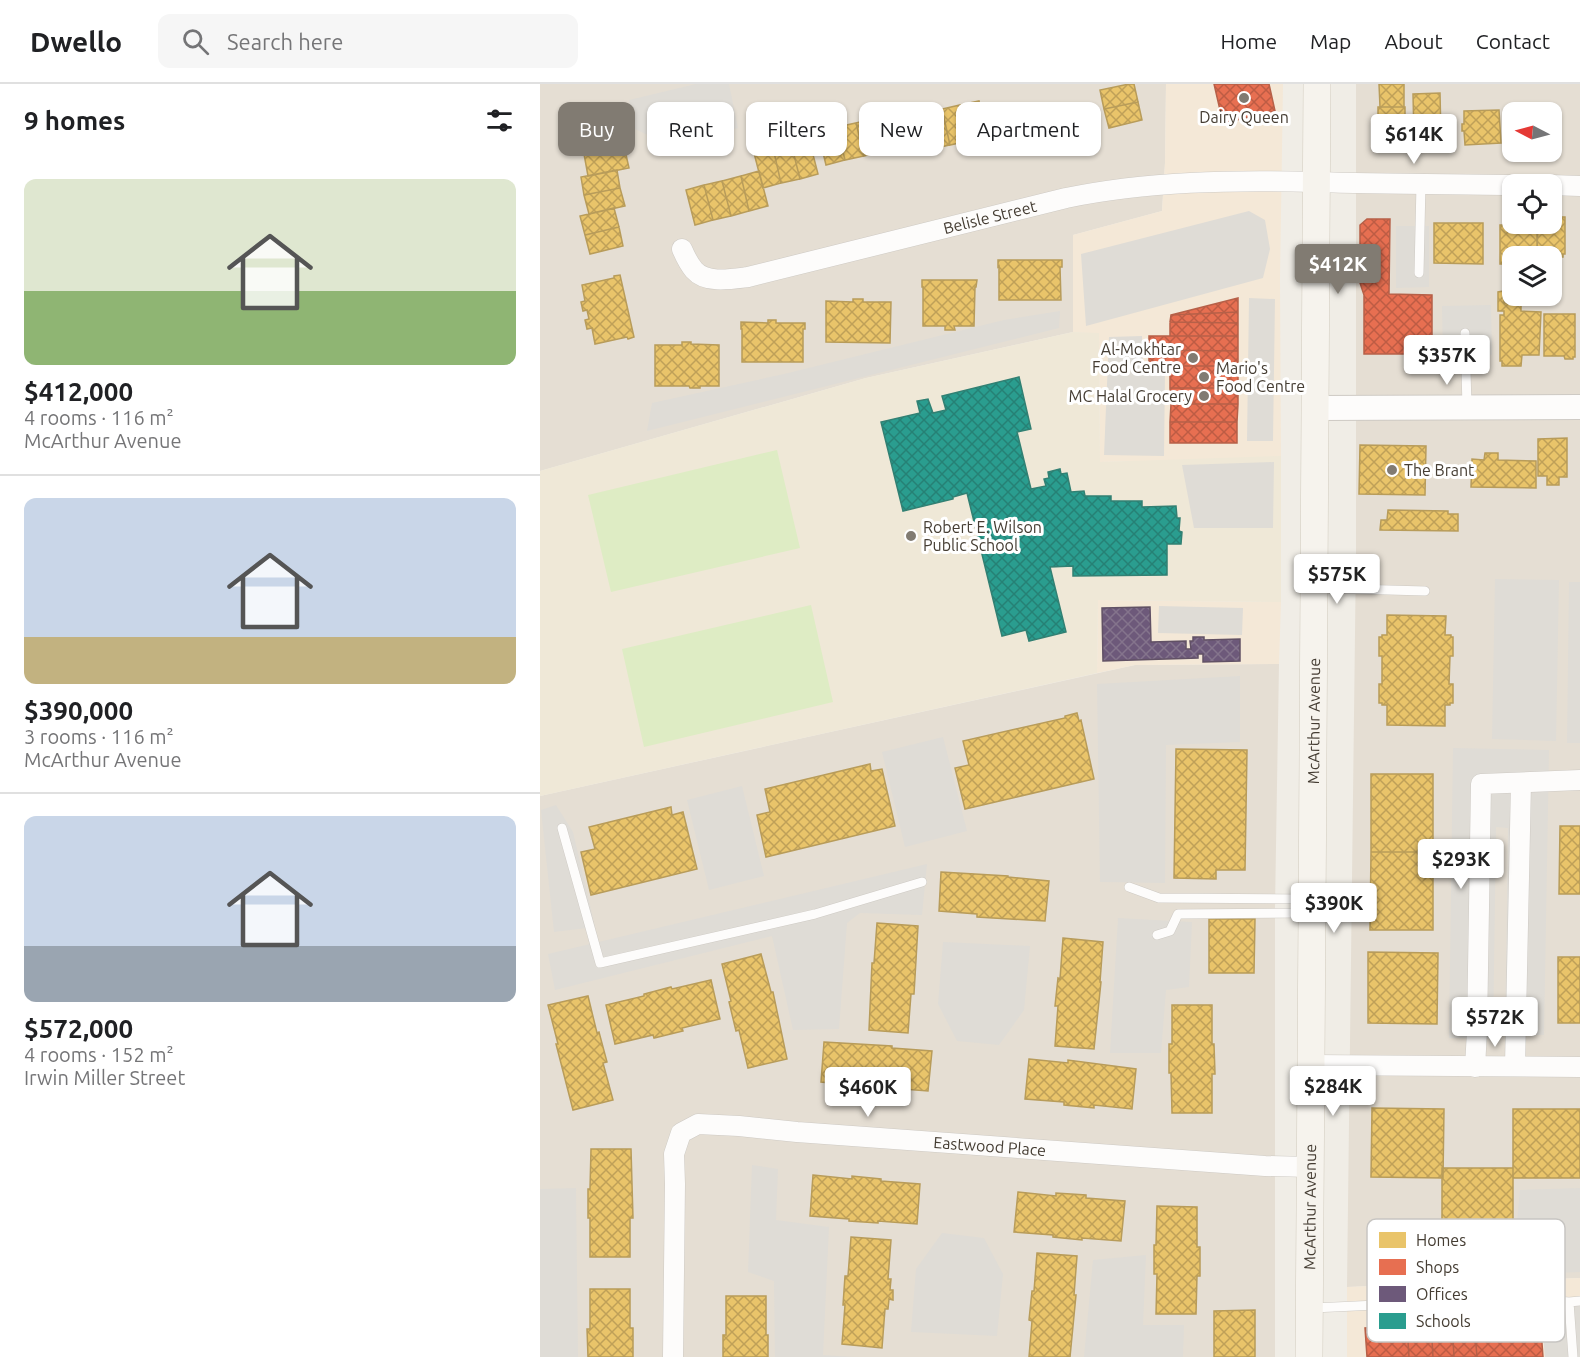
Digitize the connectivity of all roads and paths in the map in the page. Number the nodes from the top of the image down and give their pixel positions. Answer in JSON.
{"nodes":[{"id":1,"x":1317,"y":84,"type":"edge"},
{"id":2,"x":1316,"y":182,"type":"junction"},
{"id":3,"x":1421,"y":184,"type":"junction"},
{"id":4,"x":1502,"y":185,"type":"edge"},
{"id":5,"x":1562,"y":185,"type":"edge"},
{"id":6,"x":1580,"y":186,"type":"edge"},
{"id":7,"x":681,"y":249,"type":"dead end"},
{"id":8,"x":1419,"y":273,"type":"dead end"},
{"id":9,"x":1464,"y":333,"type":"dead end"},
{"id":10,"x":1467,"y":407,"type":"junction"},
{"id":11,"x":1580,"y":407,"type":"edge"},
{"id":12,"x":1316,"y":408,"type":"junction"},
{"id":13,"x":1314,"y":588,"type":"junction"},
{"id":14,"x":1425,"y":591,"type":"dead end"},
{"id":15,"x":1580,"y":780,"type":"edge"},
{"id":16,"x":1521,"y":783,"type":"junction"},
{"id":17,"x":562,"y":828,"type":"dead end"},
{"id":18,"x":922,"y":882,"type":"dead end"},
{"id":19,"x":1129,"y":887,"type":"dead end"},
{"id":20,"x":1311,"y":906,"type":"junction"},
{"id":21,"x":1157,"y":935,"type":"dead end"},
{"id":22,"x":1312,"y":1065,"type":"junction"},
{"id":23,"x":1515,"y":1066,"type":"junction"},
{"id":24,"x":1475,"y":1067,"type":"junction"},
{"id":25,"x":1580,"y":1067,"type":"edge"},
{"id":26,"x":1310,"y":1167,"type":"junction"},
{"id":27,"x":1580,"y":1301,"type":"edge"},
{"id":28,"x":1565,"y":1302,"type":"edge"},
{"id":29,"x":1569,"y":1302,"type":"junction"},
{"id":30,"x":1367,"y":1305,"type":"edge"},
{"id":31,"x":1309,"y":1308,"type":"junction"},
{"id":32,"x":673,"y":1357,"type":"edge"},
{"id":33,"x":1309,"y":1357,"type":"edge"},
{"id":34,"x":1573,"y":1357,"type":"edge"}],
"edges":[{"from":1,"to":2,"type":"main road","name":"McArthur Avenue"},
{"from":2,"to":3,"type":"street"},
{"from":2,"to":7,"type":"street","name":"Belisle Street"},
{"from":2,"to":12,"type":"main road","name":"McArthur Avenue"},
{"from":3,"to":4,"type":"street"},
{"from":3,"to":8,"type":"lane"},
{"from":5,"to":6,"type":"street"},
{"from":9,"to":10,"type":"lane"},
{"from":10,"to":11,"type":"street"},
{"from":10,"to":12,"type":"street"},
{"from":12,"to":13,"type":"main road","name":"McArthur Avenue"},
{"from":13,"to":14,"type":"lane"},
{"from":13,"to":20,"type":"main road","name":"McArthur Avenue"},
{"from":15,"to":16,"type":"street"},
{"from":16,"to":23,"type":"street"},
{"from":16,"to":24,"type":"street"},
{"from":17,"to":18,"type":"lane"},
{"from":19,"to":20,"type":"lane"},
{"from":20,"to":21,"type":"lane"},
{"from":20,"to":22,"type":"main road","name":"McArthur Avenue"},
{"from":22,"to":24,"type":"street"},
{"from":22,"to":26,"type":"main road","name":"McArthur Avenue"},
{"from":23,"to":24,"type":"street"},
{"from":23,"to":25,"type":"street"},
{"from":26,"to":31,"type":"main road","name":"McArthur Avenue"},
{"from":26,"to":32,"type":"street","name":"Eastwood Place"},
{"from":27,"to":29,"type":"lane"},
{"from":28,"to":29,"type":"lane"},
{"from":29,"to":34,"type":"lane"},
{"from":30,"to":31,"type":"lane"},
{"from":31,"to":33,"type":"main road","name":"McArthur Avenue"}]}
